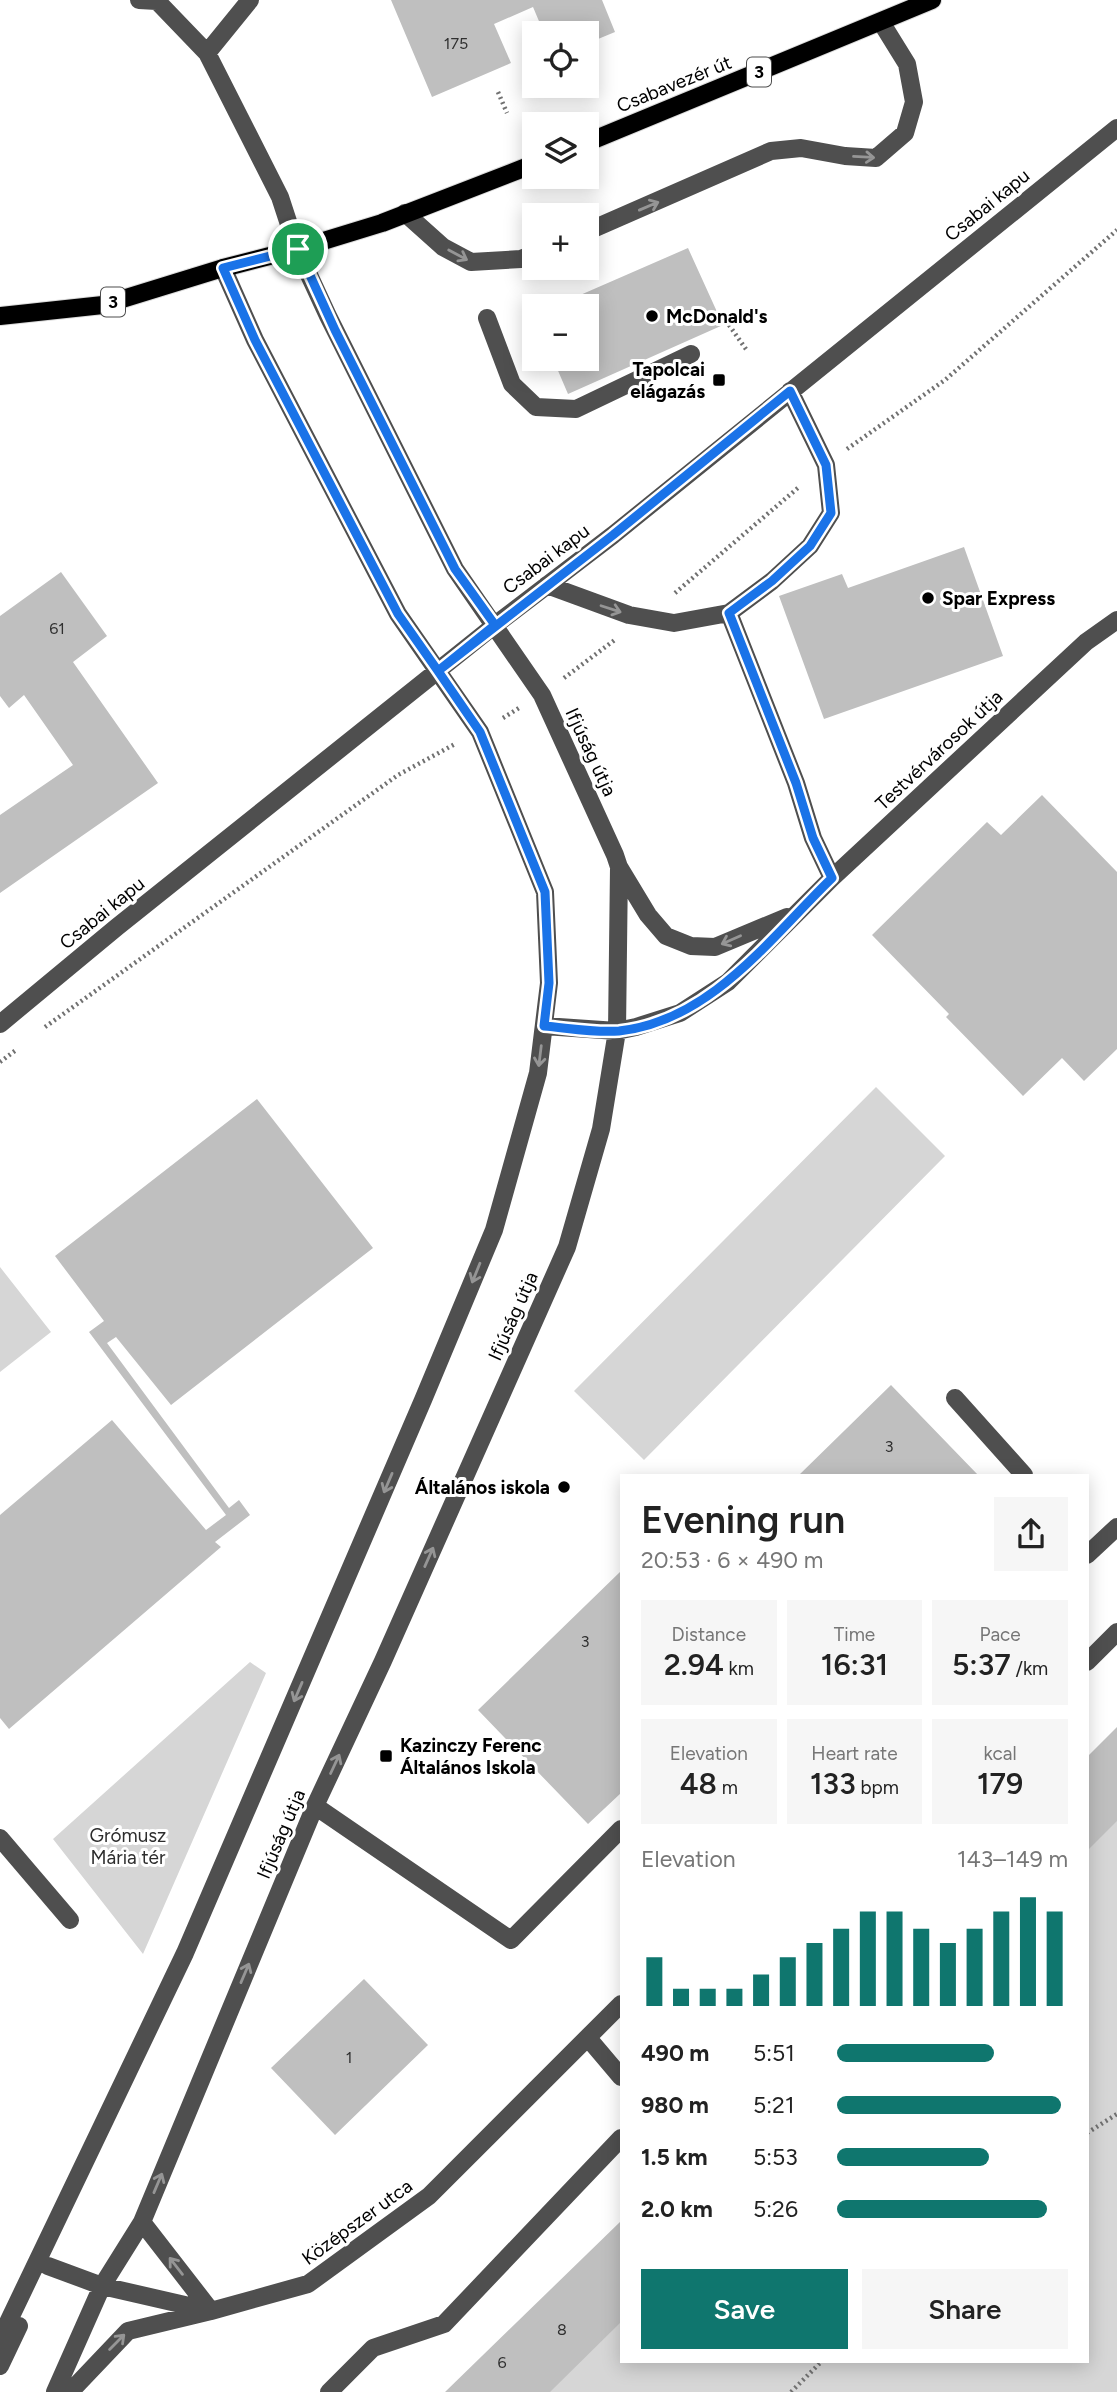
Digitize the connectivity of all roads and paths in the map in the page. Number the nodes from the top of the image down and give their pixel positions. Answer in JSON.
{"nodes":[{"id":1,"x":139,"y":0,"type":"edge"},
{"id":2,"x":250,"y":0,"type":"edge"},
{"id":3,"x":932,"y":0,"type":"edge"},
{"id":4,"x":881,"y":22,"type":"junction"},
{"id":5,"x":207,"y":53,"type":"junction"},
{"id":6,"x":498,"y":92,"type":"dead end"},
{"id":7,"x":508,"y":113,"type":"dead end"},
{"id":8,"x":1117,"y":128,"type":"edge"},
{"id":9,"x":599,"y":138,"type":"edge"},
{"id":10,"x":522,"y":169,"type":"edge"},
{"id":11,"x":405,"y":213,"type":"junction"},
{"id":12,"x":599,"y":226,"type":"edge"},
{"id":13,"x":1117,"y":230,"type":"edge"},
{"id":14,"x":298,"y":249,"type":"junction"},
{"id":15,"x":522,"y":260,"type":"edge"},
{"id":16,"x":223,"y":268,"type":"junction"},
{"id":17,"x":0,"y":316,"type":"edge"},
{"id":18,"x":488,"y":318,"type":"dead end"},
{"id":19,"x":729,"y":325,"type":"dead end"},
{"id":20,"x":748,"y":352,"type":"dead end"},
{"id":21,"x":691,"y":354,"type":"dead end"},
{"id":22,"x":790,"y":391,"type":"junction"},
{"id":23,"x":826,"y":465,"type":"junction"},
{"id":24,"x":547,"y":585,"type":"junction"},
{"id":25,"x":729,"y":613,"type":"junction"},
{"id":26,"x":644,"y":618,"type":"junction"},
{"id":27,"x":1117,"y":620,"type":"edge"},
{"id":28,"x":495,"y":625,"type":"junction"},
{"id":29,"x":438,"y":671,"type":"junction"},
{"id":30,"x":541,"y":695,"type":"junction"},
{"id":31,"x":480,"y":732,"type":"junction"},
{"id":32,"x":619,"y":867,"type":"junction"},
{"id":33,"x":832,"y":878,"type":"junction"},
{"id":34,"x":794,"y":915,"type":"junction"},
{"id":35,"x":0,"y":1024,"type":"edge"},
{"id":36,"x":544,"y":1026,"type":"junction"},
{"id":37,"x":40,"y":1031,"type":"dead end"},
{"id":38,"x":617,"y":1031,"type":"junction"},
{"id":39,"x":20,"y":1046,"type":"dead end"},
{"id":40,"x":0,"y":1062,"type":"edge"},
{"id":41,"x":955,"y":1398,"type":"dead end"},
{"id":42,"x":1023,"y":1474,"type":"edge"},
{"id":43,"x":1117,"y":1527,"type":"edge"},
{"id":44,"x":1089,"y":1553,"type":"edge"},
{"id":45,"x":1117,"y":1632,"type":"edge"},
{"id":46,"x":1089,"y":1660,"type":"edge"},
{"id":47,"x":316,"y":1807,"type":"junction"},
{"id":48,"x":620,"y":1830,"type":"edge"},
{"id":49,"x":0,"y":1838,"type":"edge"},
{"id":50,"x":70,"y":1920,"type":"dead end"},
{"id":51,"x":620,"y":2005,"type":"edge"},
{"id":52,"x":587,"y":2038,"type":"junction"},
{"id":53,"x":620,"y":2076,"type":"edge"},
{"id":54,"x":1117,"y":2114,"type":"edge"},
{"id":55,"x":1089,"y":2132,"type":"edge"},
{"id":56,"x":620,"y":2139,"type":"edge"},
{"id":57,"x":89,"y":2154,"type":"junction"},
{"id":58,"x":142,"y":2222,"type":"junction"},
{"id":59,"x":48,"y":2266,"type":"junction"},
{"id":60,"x":102,"y":2286,"type":"junction"},
{"id":61,"x":211,"y":2311,"type":"junction"},
{"id":62,"x":0,"y":2339,"type":"edge"},
{"id":63,"x":820,"y":2363,"type":"edge"},
{"id":64,"x":0,"y":2366,"type":"edge"},
{"id":65,"x":55,"y":2392,"type":"edge"},
{"id":66,"x":70,"y":2392,"type":"edge"},
{"id":67,"x":329,"y":2392,"type":"edge"},
{"id":68,"x":791,"y":2392,"type":"edge"}],
"edges":[{"from":1,"to":5,"type":"street","name":"Ifjúság útja"},
{"from":2,"to":5,"type":"street"},
{"from":3,"to":4,"type":"main road","name":"Csabavezér út","number":"3"},
{"from":4,"to":9,"type":"main road","name":"Csabavezér út","number":"3"},
{"from":12,"to":4,"type":"street","one_way":true},
{"from":5,"to":14,"type":"street","name":"Ifjúság útja"},
{"from":6,"to":7,"type":"path"},
{"from":8,"to":22,"type":"street","name":"Csabai kapu"},
{"from":10,"to":11,"type":"main road","number":"3"},
{"from":11,"to":14,"type":"main road","number":"3"},
{"from":11,"to":15,"type":"street","one_way":true},
{"from":13,"to":23,"type":"path"},
{"from":14,"to":16,"type":"main road","number":"3"},
{"from":14,"to":28,"type":"street","name":"Ifjúság útja"},
{"from":16,"to":17,"type":"main road","number":"3"},
{"from":16,"to":29,"type":"street"},
{"from":18,"to":21,"type":"street"},
{"from":19,"to":20,"type":"path"},
{"from":22,"to":23,"type":"street"},
{"from":22,"to":24,"type":"street","name":"Csabai kapu"},
{"from":23,"to":25,"type":"street"},
{"from":23,"to":26,"type":"path"},
{"from":24,"to":26,"type":"street","one_way":true},
{"from":24,"to":28,"type":"street","name":"Csabai kapu"},
{"from":25,"to":26,"type":"street"},
{"from":25,"to":33,"type":"street"},
{"from":26,"to":30,"type":"path"},
{"from":27,"to":33,"type":"street","name":"Testvérvárosok útja"},
{"from":28,"to":29,"type":"street","name":"Csabai kapu"},
{"from":28,"to":30,"type":"street","name":"Ifjúság útja"},
{"from":29,"to":31,"type":"street"},
{"from":29,"to":35,"type":"street","name":"Csabai kapu"},
{"from":30,"to":31,"type":"path"},
{"from":30,"to":32,"type":"street","name":"Ifjúság útja"},
{"from":31,"to":36,"type":"street"},
{"from":31,"to":37,"type":"path"},
{"from":34,"to":32,"type":"street","name":"Testvérvárosok útja","one_way":true},
{"from":32,"to":38,"type":"street","name":"Ifjúság útja"},
{"from":33,"to":34,"type":"street","name":"Testvérvárosok útja"},
{"from":34,"to":38,"type":"street","name":"Testvérvárosok útja"},
{"from":36,"to":38,"type":"street","name":"Testvérvárosok útja"},
{"from":36,"to":57,"type":"street","one_way":true},
{"from":47,"to":38,"type":"street","name":"Ifjúság útja","one_way":true},
{"from":39,"to":40,"type":"path"},
{"from":41,"to":42,"type":"street"},
{"from":43,"to":44,"type":"street"},
{"from":45,"to":46,"type":"street"},
{"from":47,"to":48,"type":"street"},
{"from":58,"to":47,"type":"street","name":"Ifjúság útja","one_way":true},
{"from":49,"to":50,"type":"street"},
{"from":51,"to":52,"type":"street","name":"Középszer utca"},
{"from":52,"to":53,"type":"street"},
{"from":52,"to":61,"type":"street","name":"Középszer utca"},
{"from":54,"to":55,"type":"path"},
{"from":56,"to":67,"type":"street"},
{"from":57,"to":59,"type":"street"},
{"from":57,"to":62,"type":"street"},
{"from":58,"to":60,"type":"street","name":"Ifjúság útja"},
{"from":61,"to":58,"type":"street","one_way":true},
{"from":59,"to":60,"type":"street","name":"Középszer utca"},
{"from":59,"to":64,"type":"street"},
{"from":60,"to":61,"type":"street","name":"Középszer utca"},
{"from":60,"to":65,"type":"street","name":"Ifjúság útja"},
{"from":66,"to":61,"type":"street","one_way":true},
{"from":63,"to":68,"type":"path"}]}
